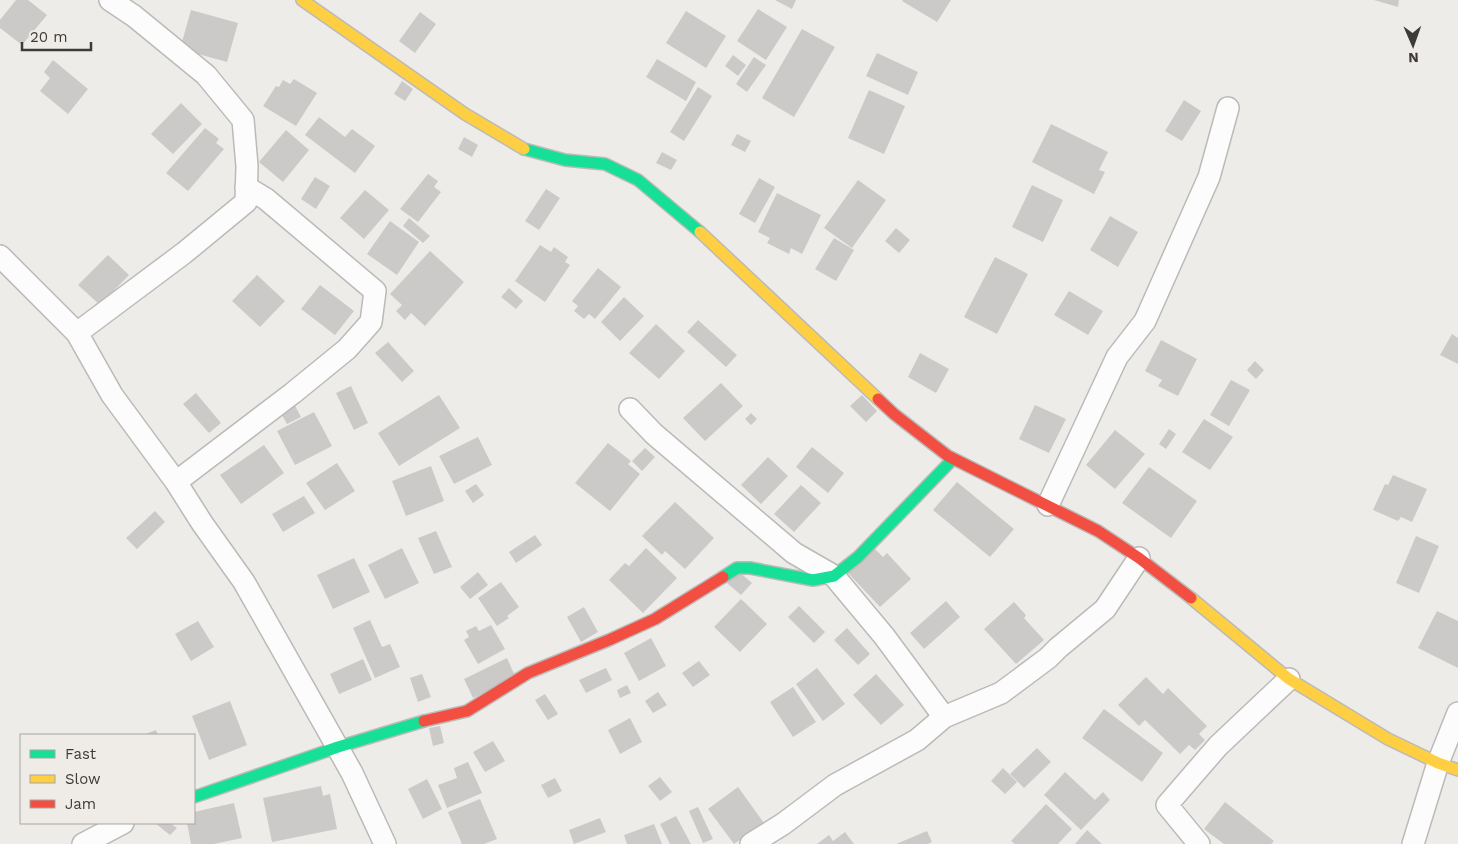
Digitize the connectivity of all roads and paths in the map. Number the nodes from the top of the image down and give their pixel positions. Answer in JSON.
{"nodes":[{"id":1,"x":110,"y":0,"type":"edge"},
{"id":2,"x":302,"y":0,"type":"edge"},
{"id":3,"x":1228,"y":108,"type":"dead end"},
{"id":4,"x":246,"y":187,"type":"junction"},
{"id":5,"x":0,"y":256,"type":"edge"},
{"id":6,"x":77,"y":334,"type":"junction"},
{"id":7,"x":630,"y":408,"type":"dead end"},
{"id":8,"x":953,"y":459,"type":"junction"},
{"id":9,"x":176,"y":482,"type":"junction"},
{"id":10,"x":1048,"y":505,"type":"junction"},
{"id":11,"x":1139,"y":558,"type":"junction"},
{"id":12,"x":834,"y":576,"type":"junction"},
{"id":13,"x":1289,"y":679,"type":"junction"},
{"id":14,"x":1458,"y":713,"type":"edge"},
{"id":15,"x":944,"y":717,"type":"junction"},
{"id":16,"x":338,"y":747,"type":"junction"},
{"id":17,"x":1438,"y":763,"type":"junction"},
{"id":18,"x":1458,"y":770,"type":"edge"},
{"id":19,"x":195,"y":797,"type":"edge"},
{"id":20,"x":121,"y":824,"type":"edge"},
{"id":21,"x":83,"y":844,"type":"edge"},
{"id":22,"x":385,"y":844,"type":"edge"},
{"id":23,"x":751,"y":844,"type":"edge"},
{"id":24,"x":1199,"y":844,"type":"edge"},
{"id":25,"x":1413,"y":844,"type":"edge"}],
"edges":[{"from":1,"to":4,"type":"street"},
{"from":2,"to":8,"type":"street"},
{"from":3,"to":10,"type":"street"},
{"from":4,"to":6,"type":"street"},
{"from":4,"to":9,"type":"street"},
{"from":5,"to":6,"type":"street"},
{"from":6,"to":9,"type":"street"},
{"from":7,"to":12,"type":"street"},
{"from":8,"to":10,"type":"street"},
{"from":8,"to":12,"type":"street"},
{"from":9,"to":16,"type":"street"},
{"from":10,"to":11,"type":"street"},
{"from":11,"to":13,"type":"street"},
{"from":11,"to":15,"type":"street"},
{"from":12,"to":15,"type":"street"},
{"from":12,"to":16,"type":"street"},
{"from":13,"to":17,"type":"street"},
{"from":13,"to":24,"type":"street"},
{"from":14,"to":17,"type":"street"},
{"from":15,"to":23,"type":"street"},
{"from":16,"to":19,"type":"street"},
{"from":16,"to":22,"type":"street"},
{"from":17,"to":18,"type":"street"},
{"from":17,"to":25,"type":"street"},
{"from":20,"to":21,"type":"street"}]}
